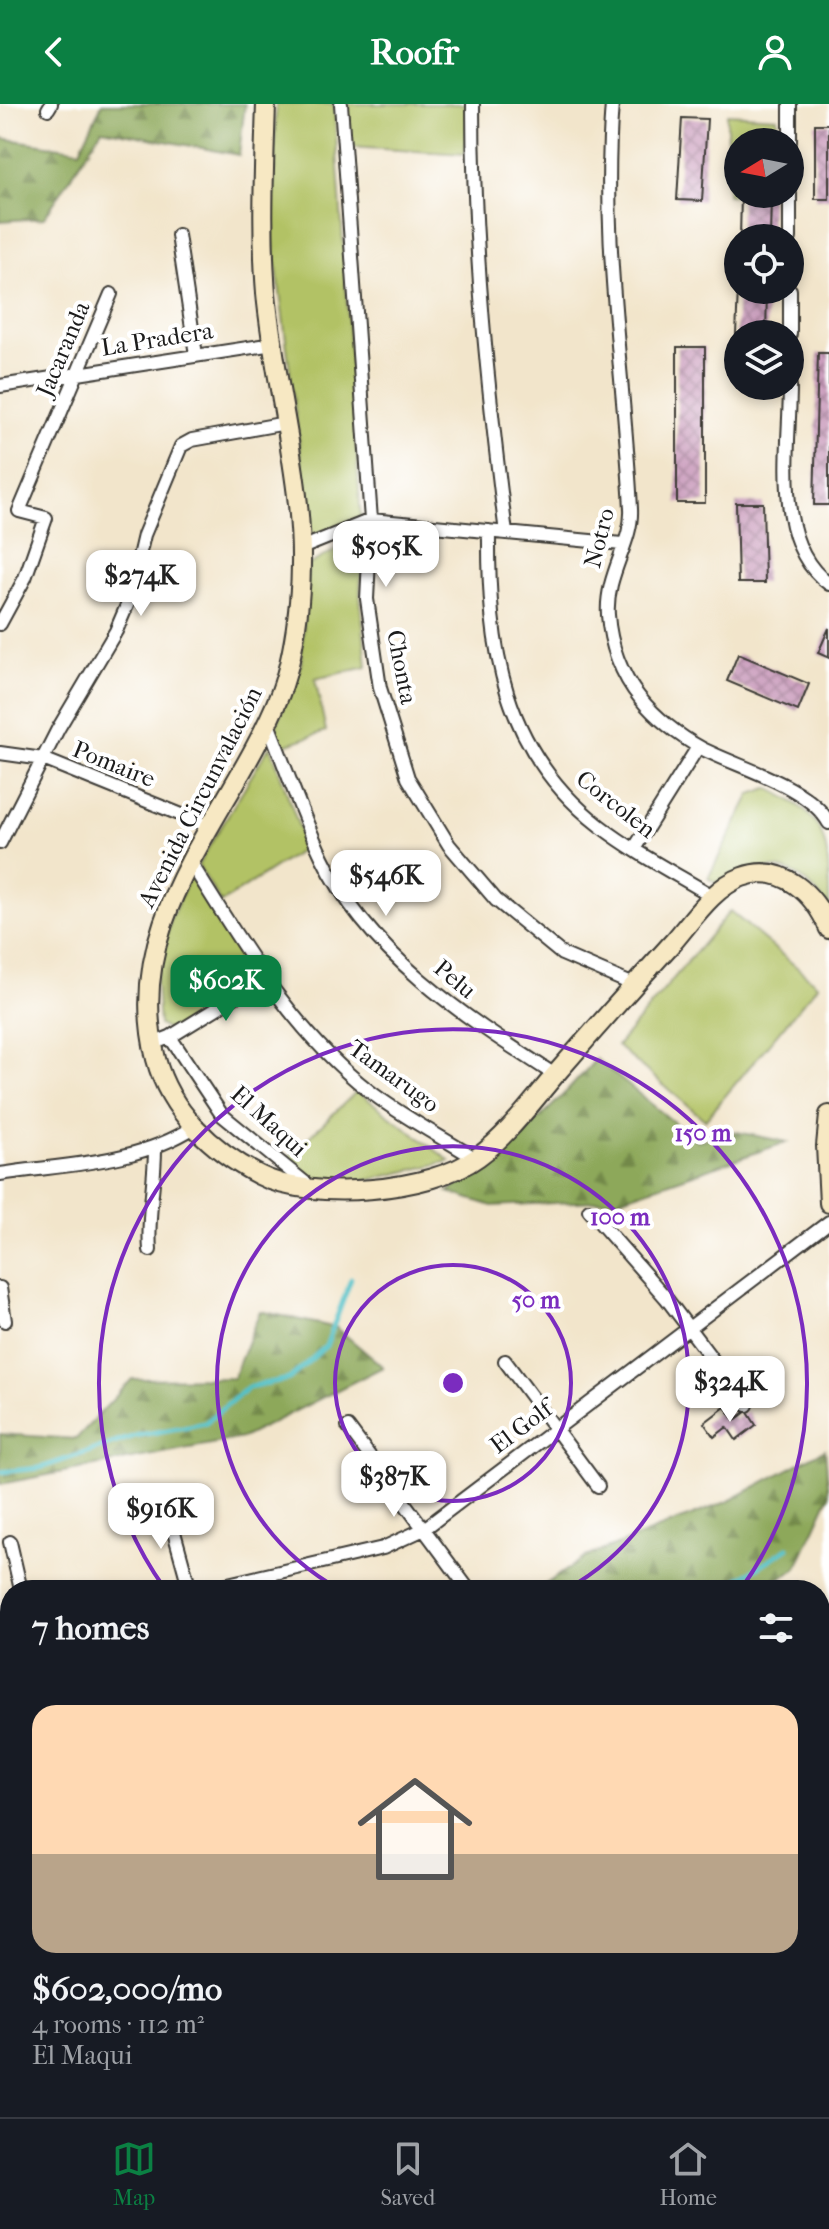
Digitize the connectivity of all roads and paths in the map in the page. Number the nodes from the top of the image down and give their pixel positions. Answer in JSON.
{"nodes":[{"id":1,"x":266,"y":104,"type":"edge"},
{"id":2,"x":341,"y":104,"type":"edge"},
{"id":3,"x":473,"y":104,"type":"edge"},
{"id":4,"x":612,"y":104,"type":"edge"},
{"id":5,"x":790,"y":104,"type":"edge"},
{"id":6,"x":790,"y":128,"type":"edge"},
{"id":7,"x":178,"y":235,"type":"dead end"},
{"id":8,"x":111,"y":294,"type":"dead end"},
{"id":9,"x":273,"y":344,"type":"junction"},
{"id":10,"x":196,"y":355,"type":"junction"},
{"id":11,"x":76,"y":373,"type":"junction"},
{"id":12,"x":0,"y":386,"type":"edge"},
{"id":13,"x":790,"y":400,"type":"edge"},
{"id":14,"x":286,"y":423,"type":"junction"},
{"id":15,"x":371,"y":520,"type":"junction"},
{"id":16,"x":489,"y":531,"type":"junction"},
{"id":17,"x":506,"y":533,"type":"junction"},
{"id":18,"x":622,"y":544,"type":"junction"},
{"id":19,"x":299,"y":549,"type":"junction"},
{"id":20,"x":829,"y":584,"type":"edge"},
{"id":21,"x":0,"y":624,"type":"edge"},
{"id":22,"x":267,"y":721,"type":"junction"},
{"id":23,"x":698,"y":747,"type":"junction"},
{"id":24,"x":0,"y":753,"type":"edge"},
{"id":25,"x":43,"y":759,"type":"junction"},
{"id":26,"x":829,"y":823,"type":"edge"},
{"id":27,"x":209,"y":826,"type":"junction"},
{"id":28,"x":0,"y":843,"type":"edge"},
{"id":29,"x":634,"y":849,"type":"junction"},
{"id":30,"x":189,"y":860,"type":"junction"},
{"id":31,"x":714,"y":897,"type":"junction"},
{"id":32,"x":829,"y":929,"type":"edge"},
{"id":33,"x":264,"y":979,"type":"junction"},
{"id":34,"x":634,"y":985,"type":"junction"},
{"id":35,"x":161,"y":1040,"type":"junction"},
{"id":36,"x":555,"y":1075,"type":"junction"},
{"id":37,"x":829,"y":1115,"type":"edge"},
{"id":38,"x":194,"y":1127,"type":"junction"},
{"id":39,"x":155,"y":1149,"type":"junction"},
{"id":40,"x":476,"y":1159,"type":"junction"},
{"id":41,"x":0,"y":1174,"type":"edge"},
{"id":42,"x":318,"y":1193,"type":"junction"},
{"id":43,"x":829,"y":1203,"type":"edge"},
{"id":44,"x":589,"y":1210,"type":"dead end"},
{"id":45,"x":829,"y":1222,"type":"edge"},
{"id":46,"x":150,"y":1250,"type":"dead end"},
{"id":47,"x":0,"y":1288,"type":"edge"},
{"id":48,"x":5,"y":1321,"type":"dead end"},
{"id":49,"x":688,"y":1327,"type":"junction"},
{"id":50,"x":505,"y":1361,"type":"dead end"},
{"id":51,"x":747,"y":1405,"type":"dead end"},
{"id":52,"x":348,"y":1427,"type":"dead end"},
{"id":53,"x":556,"y":1428,"type":"junction"},
{"id":54,"x":598,"y":1486,"type":"dead end"},
{"id":55,"x":166,"y":1503,"type":"dead end"},
{"id":56,"x":424,"y":1529,"type":"junction"},
{"id":57,"x":10,"y":1542,"type":"dead end"},
{"id":58,"x":19,"y":1580,"type":"edge"},
{"id":59,"x":187,"y":1580,"type":"edge"},
{"id":60,"x":245,"y":1580,"type":"edge"},
{"id":61,"x":462,"y":1580,"type":"edge"}],
"edges":[{"from":1,"to":9,"type":"street","name":"Avenida Circunvalación"},
{"from":2,"to":15,"type":"street","name":"Chonta"},
{"from":3,"to":17,"type":"street"},
{"from":4,"to":18,"type":"street","name":"Notro"},
{"from":5,"to":6,"type":"street"},
{"from":7,"to":10,"type":"street"},
{"from":8,"to":11,"type":"street","name":"Jacaranda"},
{"from":9,"to":10,"type":"street","name":"La Pradera"},
{"from":9,"to":14,"type":"street","name":"Avenida Circunvalación"},
{"from":10,"to":11,"type":"street","name":"La Pradera"},
{"from":11,"to":12,"type":"street","name":"La Pradera"},
{"from":11,"to":21,"type":"street","name":"Jacaranda"},
{"from":13,"to":20,"type":"street"},
{"from":14,"to":19,"type":"street","name":"Avenida Circunvalación"},
{"from":14,"to":25,"type":"street"},
{"from":15,"to":16,"type":"street"},
{"from":15,"to":19,"type":"street"},
{"from":15,"to":34,"type":"street","name":"Chonta"},
{"from":16,"to":17,"type":"street"},
{"from":16,"to":29,"type":"street","name":"Corcolen"},
{"from":17,"to":18,"type":"street"},
{"from":18,"to":23,"type":"street","name":"Notro"},
{"from":19,"to":22,"type":"street","name":"Avenida Circunvalación"},
{"from":22,"to":27,"type":"street","name":"Avenida Circunvalación"},
{"from":22,"to":36,"type":"street","name":"Pelu"},
{"from":23,"to":26,"type":"street","name":"Notro"},
{"from":23,"to":29,"type":"street"},
{"from":24,"to":25,"type":"street","name":"Pomaire"},
{"from":25,"to":27,"type":"street","name":"Pomaire"},
{"from":25,"to":28,"type":"street"},
{"from":27,"to":30,"type":"street","name":"Avenida Circunvalación"},
{"from":29,"to":31,"type":"street","name":"Corcolen"},
{"from":30,"to":33,"type":"street","name":"Tamarugo"},
{"from":30,"to":35,"type":"street","name":"Avenida Circunvalación"},
{"from":31,"to":32,"type":"street","name":"Avenida Circunvalación"},
{"from":31,"to":34,"type":"street","name":"Avenida Circunvalación"},
{"from":33,"to":35,"type":"street"},
{"from":33,"to":40,"type":"street","name":"Tamarugo"},
{"from":34,"to":36,"type":"street","name":"Avenida Circunvalación"},
{"from":35,"to":38,"type":"street","name":"Avenida Circunvalación"},
{"from":35,"to":42,"type":"street","name":"El Maqui"},
{"from":36,"to":40,"type":"street","name":"Avenida Circunvalación"},
{"from":37,"to":43,"type":"street"},
{"from":38,"to":39,"type":"street"},
{"from":38,"to":42,"type":"street","name":"Avenida Circunvalación"},
{"from":39,"to":41,"type":"street"},
{"from":39,"to":46,"type":"street"},
{"from":40,"to":42,"type":"street","name":"Avenida Circunvalación"},
{"from":44,"to":49,"type":"street"},
{"from":45,"to":49,"type":"street","name":"El Golf"},
{"from":47,"to":48,"type":"street"},
{"from":49,"to":51,"type":"street"},
{"from":49,"to":53,"type":"street","name":"El Golf"},
{"from":50,"to":53,"type":"street"},
{"from":52,"to":56,"type":"street"},
{"from":53,"to":54,"type":"street"},
{"from":53,"to":56,"type":"street","name":"El Golf"},
{"from":55,"to":59,"type":"street"},
{"from":56,"to":60,"type":"street","name":"El Golf"},
{"from":56,"to":61,"type":"street"},
{"from":57,"to":58,"type":"street"}]}
